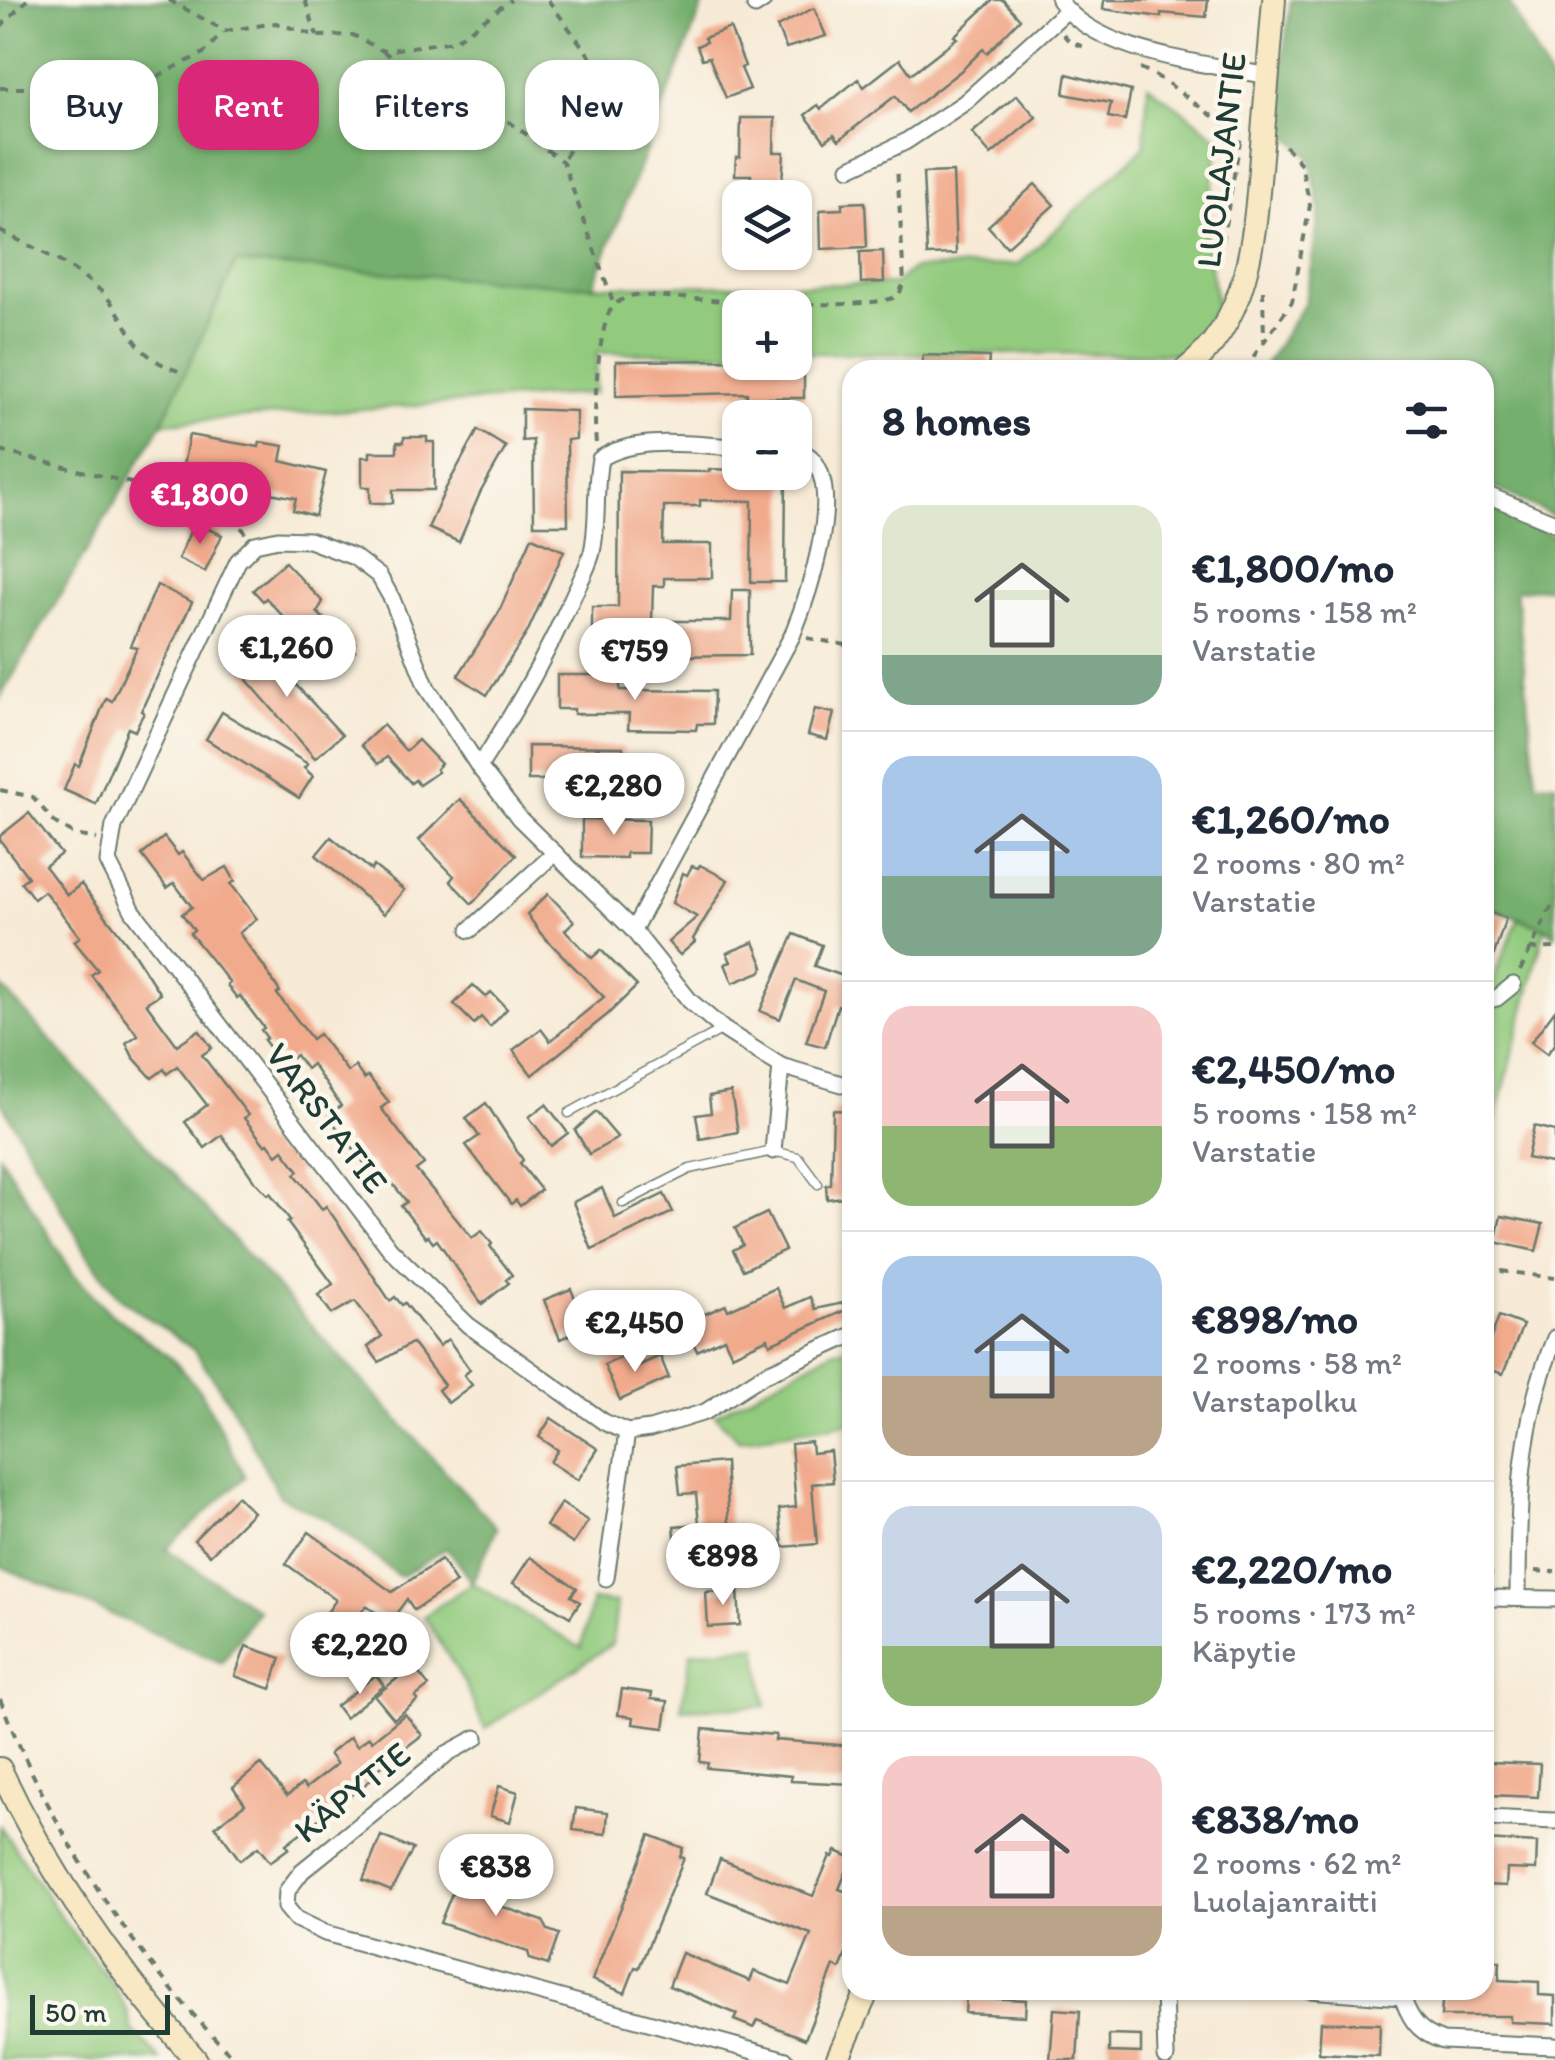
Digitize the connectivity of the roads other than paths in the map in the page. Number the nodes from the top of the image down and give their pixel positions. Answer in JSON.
{"nodes":[{"id":1,"x":1274,"y":0,"type":"edge"},
{"id":2,"x":1062,"y":5,"type":"edge"},
{"id":3,"x":1268,"y":76,"type":"junction"},
{"id":4,"x":850,"y":168,"type":"dead end"},
{"id":5,"x":1201,"y":360,"type":"edge"},
{"id":6,"x":722,"y":447,"type":"edge"},
{"id":7,"x":812,"y":457,"type":"edge"},
{"id":8,"x":1494,"y":498,"type":"edge"},
{"id":9,"x":1555,"y":523,"type":"edge"},
{"id":10,"x":479,"y":767,"type":"junction"},
{"id":11,"x":555,"y":853,"type":"junction"},
{"id":12,"x":470,"y":930,"type":"dead end"},
{"id":13,"x":633,"y":930,"type":"junction"},
{"id":14,"x":1513,"y":985,"type":"road end"},
{"id":15,"x":1494,"y":999,"type":"edge"},
{"id":16,"x":724,"y":1029,"type":"junction"},
{"id":17,"x":781,"y":1066,"type":"junction"},
{"id":18,"x":842,"y":1084,"type":"edge"},
{"id":19,"x":568,"y":1113,"type":"dead end"},
{"id":20,"x":772,"y":1151,"type":"junction"},
{"id":21,"x":818,"y":1184,"type":"dead end"},
{"id":22,"x":623,"y":1203,"type":"dead end"},
{"id":23,"x":1555,"y":1338,"type":"edge"},
{"id":24,"x":842,"y":1339,"type":"edge"},
{"id":25,"x":628,"y":1432,"type":"junction"},
{"id":26,"x":606,"y":1578,"type":"dead end"},
{"id":27,"x":1494,"y":1598,"type":"edge"},
{"id":28,"x":1518,"y":1598,"type":"junction"},
{"id":29,"x":1555,"y":1599,"type":"edge"},
{"id":30,"x":476,"y":1738,"type":"dead end"},
{"id":31,"x":0,"y":1769,"type":"edge"},
{"id":32,"x":1494,"y":1818,"type":"edge"},
{"id":33,"x":1555,"y":1821,"type":"edge"},
{"id":34,"x":864,"y":2000,"type":"edge"},
{"id":35,"x":1164,"y":2000,"type":"edge"},
{"id":36,"x":1404,"y":2000,"type":"edge"},
{"id":37,"x":1555,"y":2046,"type":"edge"},
{"id":38,"x":1166,"y":2057,"type":"dead end"},
{"id":39,"x":196,"y":2060,"type":"edge"},
{"id":40,"x":786,"y":2060,"type":"edge"},
{"id":41,"x":837,"y":2060,"type":"edge"}],
"edges":[{"from":1,"to":3,"type":"main road","name":"LUOLAJANTIE"},
{"from":2,"to":3,"type":"street"},
{"from":2,"to":4,"type":"street"},
{"from":3,"to":5,"type":"main road","name":"LUOLAJANTIE"},
{"from":6,"to":10,"type":"street"},
{"from":7,"to":13,"type":"street"},
{"from":8,"to":9,"type":"street"},
{"from":10,"to":11,"type":"street"},
{"from":10,"to":25,"type":"street","name":"VARSTATIE"},
{"from":11,"to":12,"type":"street"},
{"from":11,"to":13,"type":"street"},
{"from":13,"to":16,"type":"street"},
{"from":14,"to":15,"type":"street"},
{"from":16,"to":17,"type":"street"},
{"from":16,"to":19,"type":"lane"},
{"from":17,"to":18,"type":"street"},
{"from":17,"to":20,"type":"street"},
{"from":20,"to":21,"type":"lane"},
{"from":20,"to":22,"type":"lane"},
{"from":23,"to":28,"type":"street"},
{"from":24,"to":25,"type":"street"},
{"from":25,"to":26,"type":"street"},
{"from":27,"to":28,"type":"street"},
{"from":28,"to":29,"type":"street"},
{"from":30,"to":40,"type":"street","name":"KÄPYTIE"},
{"from":31,"to":39,"type":"main road"},
{"from":32,"to":33,"type":"street"},
{"from":34,"to":41,"type":"main road"},
{"from":35,"to":38,"type":"street"},
{"from":36,"to":37,"type":"street"}]}
